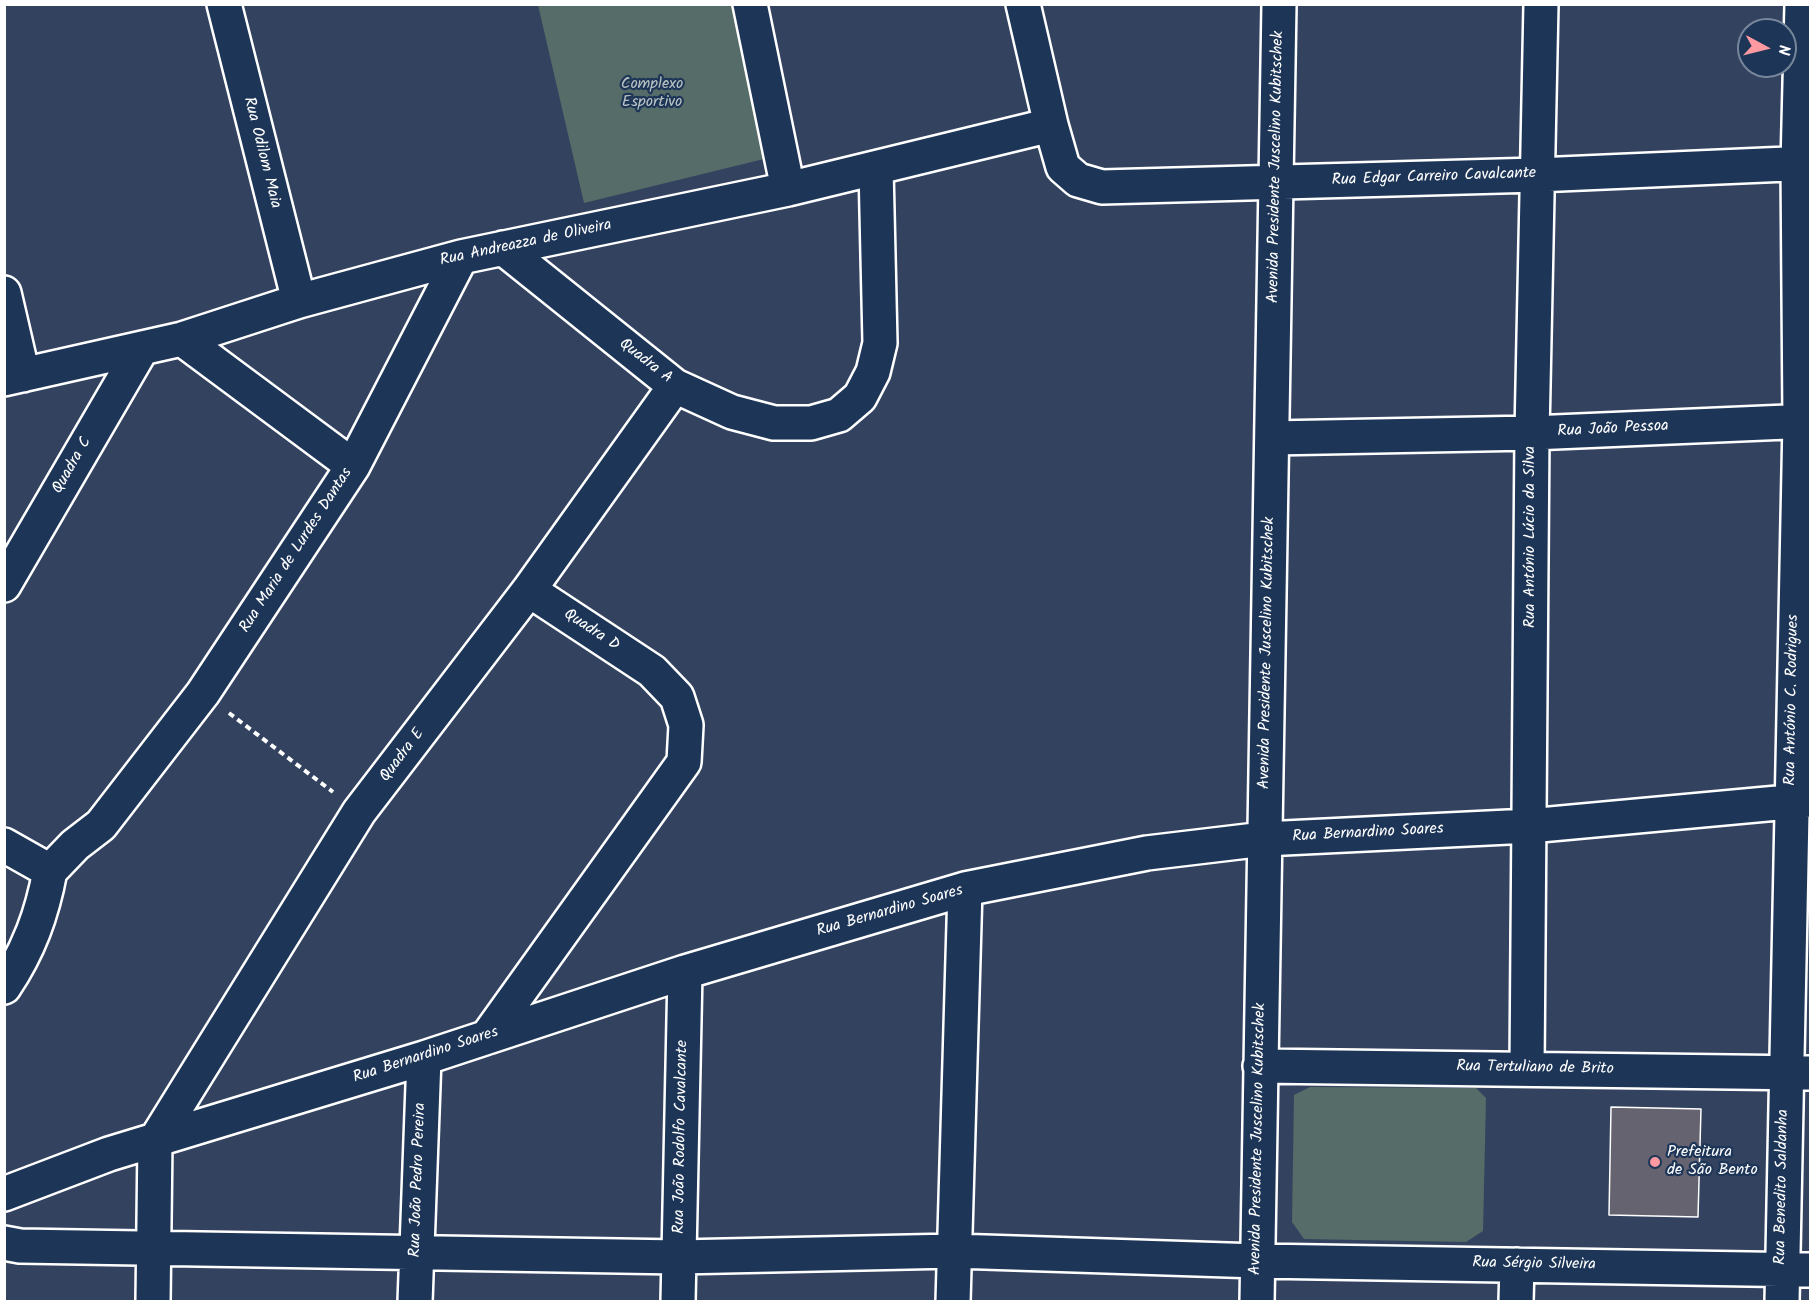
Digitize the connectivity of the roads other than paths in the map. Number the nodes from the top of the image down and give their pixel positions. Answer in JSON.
{"nodes":[{"id":1,"x":224,"y":4,"type":"edge"},
{"id":2,"x":750,"y":4,"type":"edge"},
{"id":3,"x":1023,"y":4,"type":"edge"},
{"id":4,"x":1279,"y":4,"type":"edge"},
{"id":5,"x":1541,"y":4,"type":"edge"},
{"id":6,"x":1802,"y":4,"type":"edge"},
{"id":7,"x":1051,"y":125,"type":"junction"},
{"id":8,"x":1804,"y":163,"type":"edge"},
{"id":9,"x":876,"y":168,"type":"junction"},
{"id":10,"x":1537,"y":175,"type":"junction"},
{"id":11,"x":1276,"y":182,"type":"junction"},
{"id":12,"x":789,"y":189,"type":"junction"},
{"id":13,"x":503,"y":249,"type":"junction"},
{"id":14,"x":461,"y":257,"type":"junction"},
{"id":15,"x":4,"y":293,"type":"edge"},
{"id":16,"x":299,"y":301,"type":"junction"},
{"id":17,"x":182,"y":339,"type":"junction"},
{"id":18,"x":142,"y":348,"type":"junction"},
{"id":19,"x":14,"y":377,"type":"edge"},
{"id":20,"x":675,"y":386,"type":"junction"},
{"id":21,"x":1805,"y":421,"type":"edge"},
{"id":22,"x":1532,"y":433,"type":"junction"},
{"id":23,"x":1272,"y":438,"type":"junction"},
{"id":24,"x":353,"y":465,"type":"junction"},
{"id":25,"x":4,"y":585,"type":"edge"},
{"id":26,"x":530,"y":590,"type":"junction"},
{"id":27,"x":1801,"y":801,"type":"edge"},
{"id":28,"x":1529,"y":826,"type":"junction"},
{"id":29,"x":1264,"y":839,"type":"junction"},
{"id":30,"x":4,"y":845,"type":"edge"},
{"id":31,"x":50,"y":871,"type":"junction"},
{"id":32,"x":965,"y":890,"type":"junction"},
{"id":33,"x":685,"y":972,"type":"junction"},
{"id":34,"x":4,"y":987,"type":"edge"},
{"id":35,"x":487,"y":1037,"type":"junction"},
{"id":36,"x":424,"y":1058,"type":"junction"},
{"id":37,"x":1260,"y":1066,"type":"junction"},
{"id":38,"x":1527,"y":1069,"type":"junction"},
{"id":39,"x":1798,"y":1072,"type":"edge"},
{"id":40,"x":154,"y":1142,"type":"junction"},
{"id":41,"x":4,"y":1194,"type":"edge"},
{"id":42,"x":4,"y":1244,"type":"edge"},
{"id":43,"x":153,"y":1248,"type":"junction"},
{"id":44,"x":954,"y":1251,"type":"junction"},
{"id":45,"x":417,"y":1254,"type":"junction"},
{"id":46,"x":679,"y":1257,"type":"junction"},
{"id":47,"x":1258,"y":1261,"type":"junction"},
{"id":48,"x":1517,"y":1265,"type":"junction"},
{"id":49,"x":1796,"y":1269,"type":"edge"},
{"id":50,"x":153,"y":1302,"type":"edge"},
{"id":51,"x":415,"y":1302,"type":"edge"},
{"id":52,"x":678,"y":1302,"type":"edge"},
{"id":53,"x":952,"y":1302,"type":"edge"},
{"id":54,"x":1257,"y":1302,"type":"edge"},
{"id":55,"x":1516,"y":1302,"type":"edge"},
{"id":56,"x":1782,"y":1302,"type":"edge"}],
"edges":[{"from":1,"to":16,"type":"street","name":"Rua Odilom Maia"},
{"from":2,"to":12,"type":"street"},
{"from":3,"to":7,"type":"street"},
{"from":4,"to":11,"type":"street","name":"Avenida Presidente Juscelino Kubitschek"},
{"from":5,"to":10,"type":"street","name":"Rua António Lúcio da Silva"},
{"from":6,"to":8,"type":"street","name":"Rua António C. Rodrigues"},
{"from":7,"to":9,"type":"street","name":"Rua Andreazza de Oliveira"},
{"from":7,"to":11,"type":"street","name":"Rua Edgar Carreiro Cavalcante"},
{"from":8,"to":10,"type":"street","name":"Rua Edgar Carreiro Cavalcante"},
{"from":8,"to":21,"type":"street","name":"Rua António C. Rodrigues"},
{"from":9,"to":12,"type":"street","name":"Rua Andreazza de Oliveira"},
{"from":9,"to":20,"type":"street","name":"Quadra A"},
{"from":10,"to":11,"type":"street","name":"Rua Edgar Carreiro Cavalcante"},
{"from":10,"to":22,"type":"street","name":"Rua António Lúcio da Silva"},
{"from":11,"to":23,"type":"street","name":"Avenida Presidente Juscelino Kubitschek"},
{"from":12,"to":13,"type":"street","name":"Rua Andreazza de Oliveira"},
{"from":13,"to":14,"type":"street","name":"Rua Andreazza de Oliveira"},
{"from":13,"to":20,"type":"street","name":"Quadra A"},
{"from":14,"to":16,"type":"street","name":"Rua Andreazza de Oliveira"},
{"from":14,"to":24,"type":"street","name":"Rua Maria de Lurdes Dantas"},
{"from":15,"to":19,"type":"street"},
{"from":16,"to":17,"type":"street","name":"Rua Andreazza de Oliveira"},
{"from":17,"to":18,"type":"street","name":"Rua Andreazza de Oliveira"},
{"from":17,"to":24,"type":"street"},
{"from":18,"to":19,"type":"street","name":"Rua Andreazza de Oliveira"},
{"from":18,"to":25,"type":"street","name":"Quadra C"},
{"from":20,"to":26,"type":"street","name":"Quadra E"},
{"from":21,"to":22,"type":"street","name":"Rua João Pessoa"},
{"from":21,"to":27,"type":"street","name":"Rua António C. Rodrigues"},
{"from":22,"to":23,"type":"street","name":"Rua João Pessoa"},
{"from":22,"to":28,"type":"street","name":"Rua António Lúcio da Silva"},
{"from":23,"to":29,"type":"street","name":"Avenida Presidente Juscelino Kubitschek"},
{"from":24,"to":31,"type":"street","name":"Rua Maria de Lurdes Dantas"},
{"from":26,"to":35,"type":"street","name":"Quadra D"},
{"from":26,"to":40,"type":"street","name":"Quadra E"},
{"from":27,"to":28,"type":"street","name":"Rua Bernardino Soares"},
{"from":27,"to":39,"type":"street","name":"Rua António C. Rodrigues"},
{"from":28,"to":29,"type":"street","name":"Rua Bernardino Soares"},
{"from":28,"to":38,"type":"street","name":"Rua António Lúcio da Silva"},
{"from":29,"to":32,"type":"street","name":"Rua Bernardino Soares"},
{"from":29,"to":37,"type":"street","name":"Avenida Presidente Juscelino Kubitschek"},
{"from":30,"to":31,"type":"street"},
{"from":31,"to":34,"type":"street"},
{"from":32,"to":33,"type":"street","name":"Rua Bernardino Soares"},
{"from":32,"to":44,"type":"street"},
{"from":33,"to":35,"type":"street","name":"Rua Bernardino Soares"},
{"from":33,"to":46,"type":"street","name":"Rua João Rodolfo Cavalcante"},
{"from":35,"to":36,"type":"street","name":"Rua Bernardino Soares"},
{"from":36,"to":40,"type":"street","name":"Rua Bernardino Soares"},
{"from":36,"to":45,"type":"street","name":"Rua João Pedro Pereira"},
{"from":37,"to":38,"type":"street","name":"Rua Tertuliano de Brito"},
{"from":37,"to":47,"type":"street","name":"Avenida Presidente Juscelino Kubitschek"},
{"from":38,"to":39,"type":"street","name":"Rua Tertuliano de Brito"},
{"from":39,"to":49,"type":"street","name":"Rua Benedito Saldanha"},
{"from":40,"to":41,"type":"street","name":"Rua Bernardino Soares"},
{"from":40,"to":43,"type":"street"},
{"from":42,"to":43,"type":"street"},
{"from":43,"to":45,"type":"street"},
{"from":43,"to":50,"type":"street"},
{"from":44,"to":46,"type":"street"},
{"from":44,"to":47,"type":"street"},
{"from":44,"to":53,"type":"street"},
{"from":45,"to":46,"type":"street"},
{"from":45,"to":51,"type":"street","name":"Rua João Pedro Pereira"},
{"from":46,"to":52,"type":"street","name":"Rua João Rodolfo Cavalcante"},
{"from":47,"to":48,"type":"street","name":"Rua Sérgio Silveira"},
{"from":47,"to":54,"type":"street","name":"Avenida Presidente Juscelino Kubitschek"},
{"from":48,"to":49,"type":"street","name":"Rua Sérgio Silveira"},
{"from":48,"to":55,"type":"street"},
{"from":49,"to":56,"type":"street","name":"Rua Benedito Saldanha"}]}
